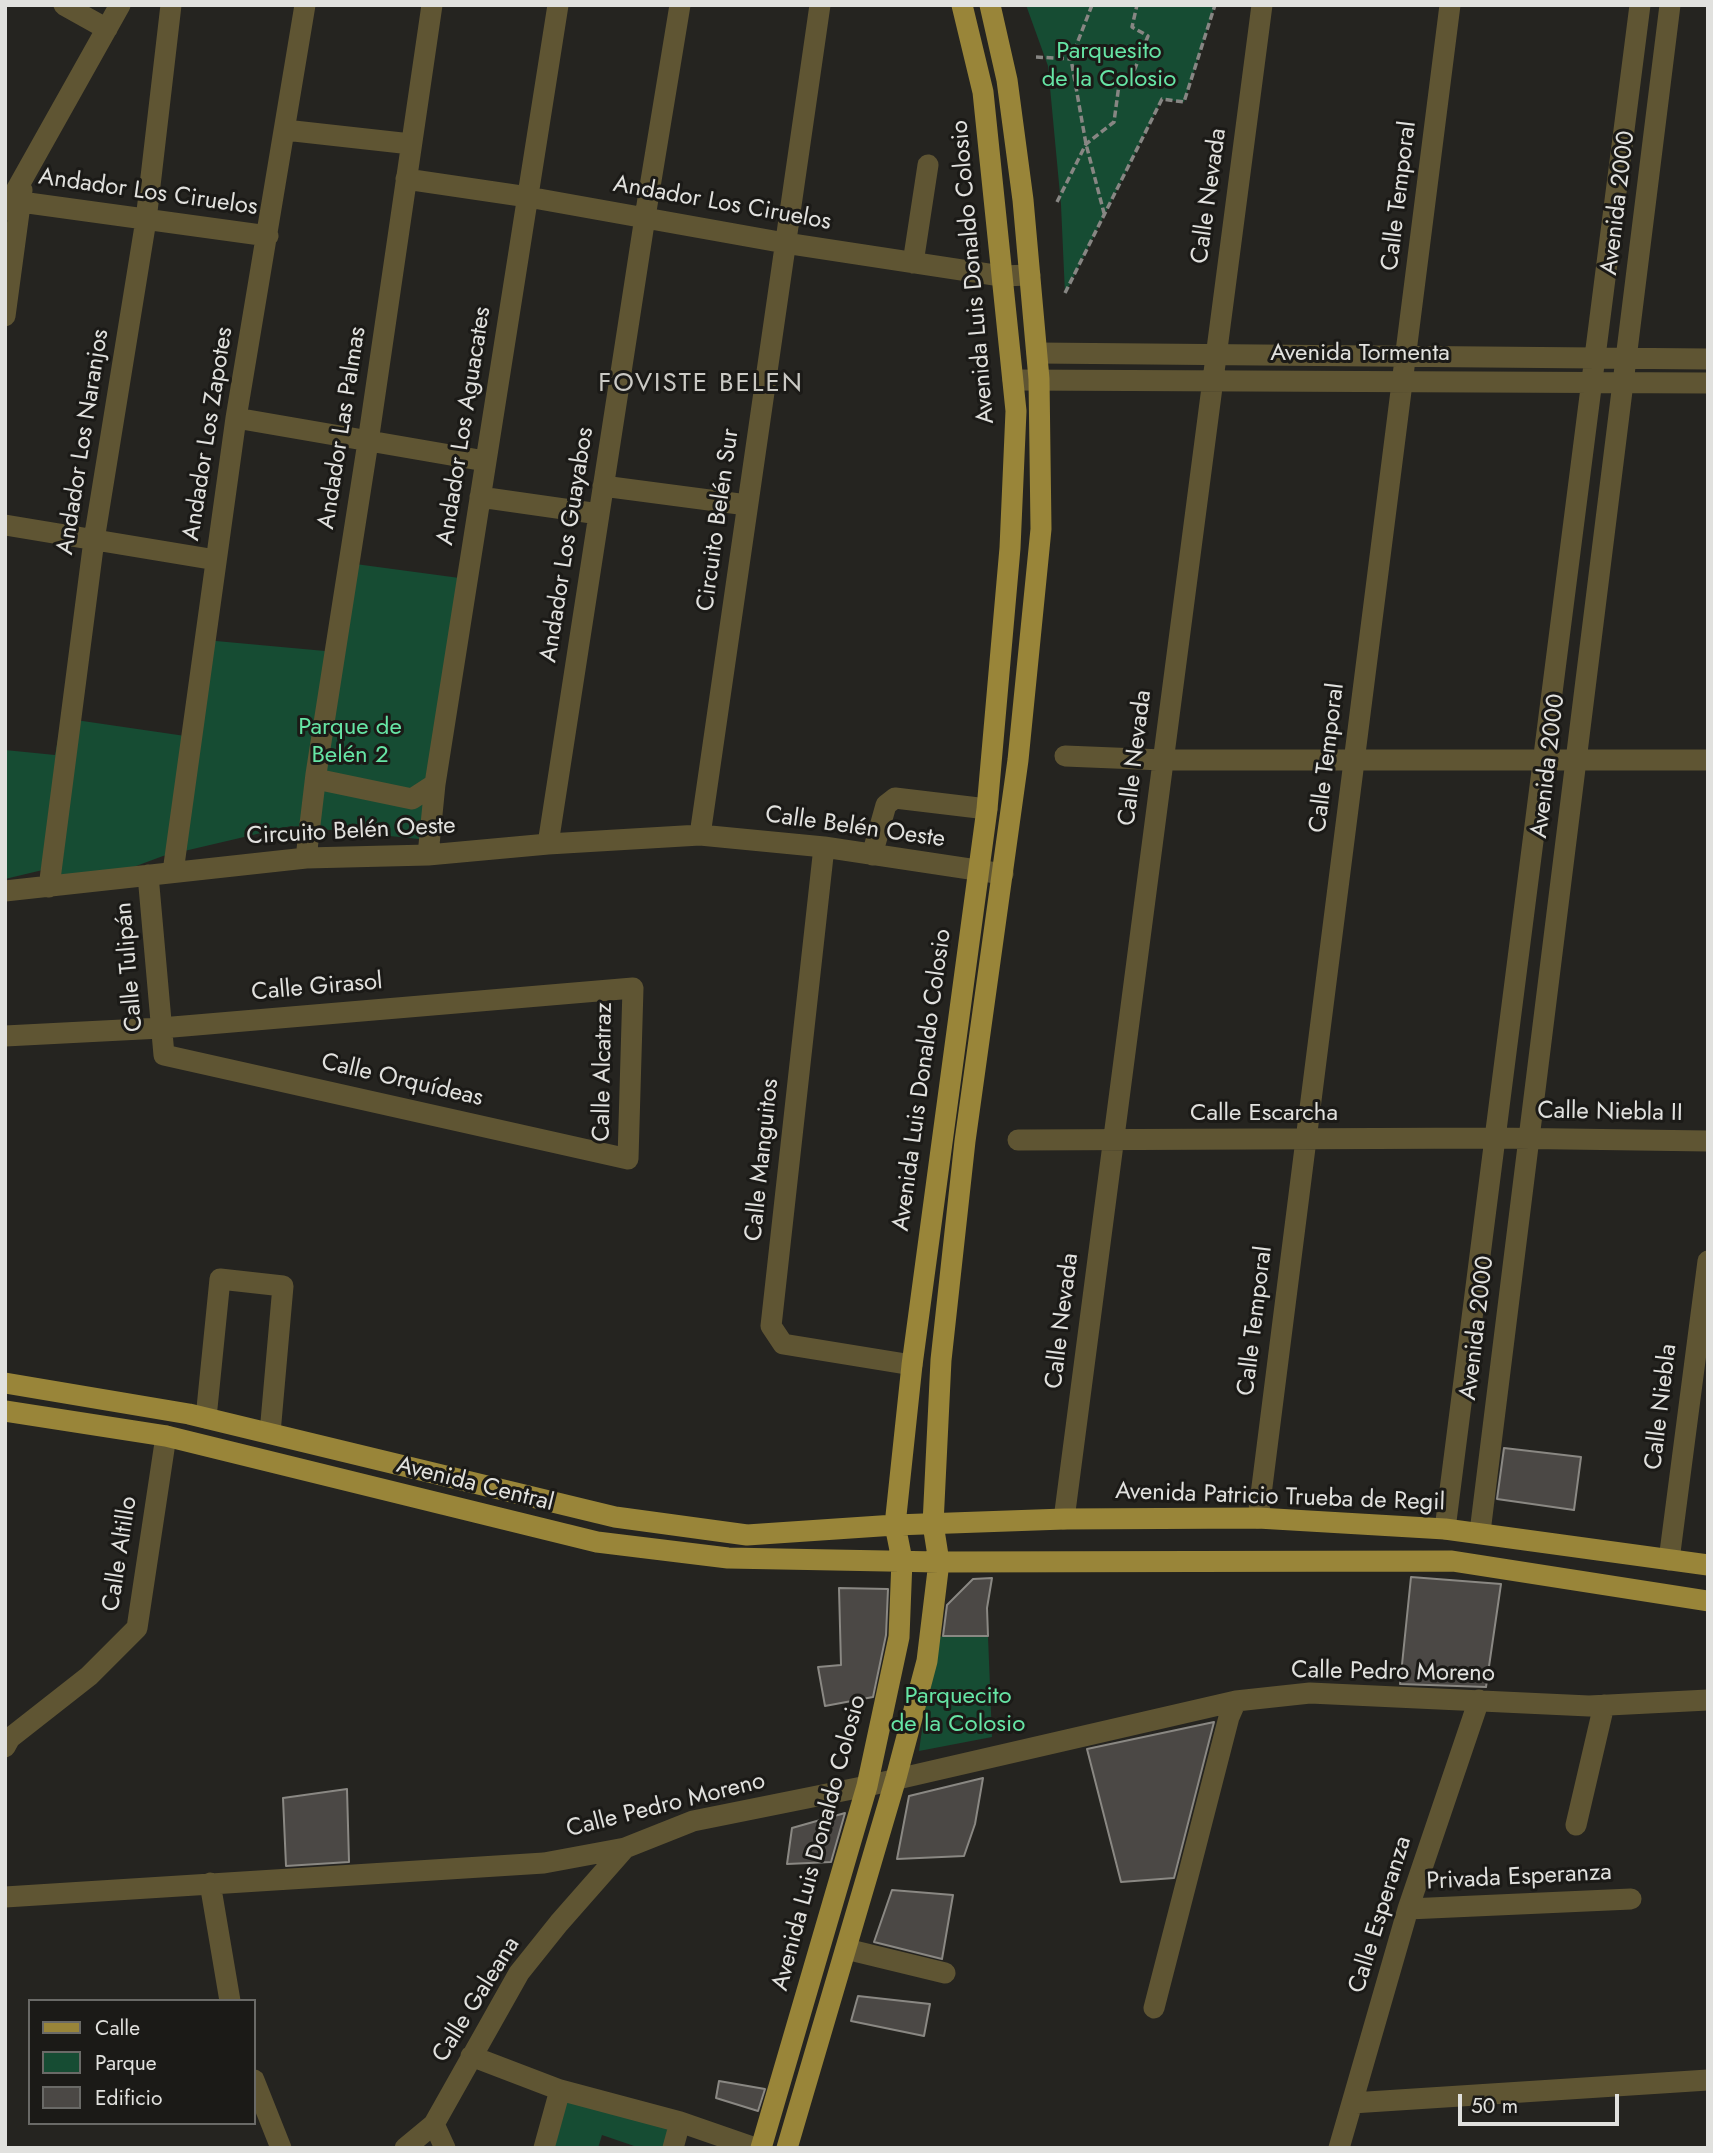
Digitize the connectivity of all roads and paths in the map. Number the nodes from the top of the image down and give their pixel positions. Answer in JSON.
{"nodes":[{"id":1,"x":64,"y":5,"type":"edge"},
{"id":2,"x":120,"y":5,"type":"edge"},
{"id":3,"x":171,"y":5,"type":"edge"},
{"id":4,"x":305,"y":5,"type":"edge"},
{"id":5,"x":432,"y":5,"type":"edge"},
{"id":6,"x":558,"y":5,"type":"edge"},
{"id":7,"x":680,"y":5,"type":"edge"},
{"id":8,"x":820,"y":5,"type":"edge"},
{"id":9,"x":962,"y":5,"type":"edge"},
{"id":10,"x":990,"y":5,"type":"edge"},
{"id":11,"x":1092,"y":5,"type":"edge"},
{"id":12,"x":1137,"y":5,"type":"edge"},
{"id":13,"x":1216,"y":5,"type":"edge"},
{"id":14,"x":1262,"y":5,"type":"edge"},
{"id":15,"x":1450,"y":5,"type":"edge"},
{"id":16,"x":1640,"y":5,"type":"edge"},
{"id":17,"x":1670,"y":5,"type":"edge"},
{"id":18,"x":107,"y":29,"type":"junction"},
{"id":19,"x":1036,"y":57,"type":"dead end"},
{"id":20,"x":1071,"y":59,"type":"junction"},
{"id":21,"x":285,"y":130,"type":"junction"},
{"id":22,"x":411,"y":144,"type":"junction"},
{"id":23,"x":1086,"y":144,"type":"junction"},
{"id":24,"x":928,"y":165,"type":"dead end"},
{"id":25,"x":406,"y":179,"type":"junction"},
{"id":26,"x":528,"y":197,"type":"junction"},
{"id":27,"x":1057,"y":202,"type":"dead end"},
{"id":28,"x":13,"y":206,"type":"edge"},
{"id":29,"x":1104,"y":215,"type":"junction"},
{"id":30,"x":645,"y":217,"type":"junction"},
{"id":31,"x":146,"y":220,"type":"junction"},
{"id":32,"x":268,"y":236,"type":"junction"},
{"id":33,"x":785,"y":243,"type":"junction"},
{"id":34,"x":913,"y":263,"type":"junction"},
{"id":35,"x":1030,"y":275,"type":"junction"},
{"id":36,"x":1001,"y":276,"type":"junction"},
{"id":37,"x":1065,"y":293,"type":"dead end"},
{"id":38,"x":5,"y":316,"type":"edge"},
{"id":39,"x":1037,"y":353,"type":"junction"},
{"id":40,"x":1215,"y":355,"type":"junction"},
{"id":41,"x":1406,"y":356,"type":"junction"},
{"id":42,"x":1595,"y":358,"type":"junction"},
{"id":43,"x":1626,"y":358,"type":"junction"},
{"id":44,"x":1708,"y":359,"type":"edge"},
{"id":45,"x":1039,"y":379,"type":"junction"},
{"id":46,"x":1013,"y":380,"type":"junction"},
{"id":47,"x":1211,"y":380,"type":"junction"},
{"id":48,"x":1403,"y":381,"type":"junction"},
{"id":49,"x":1592,"y":382,"type":"junction"},
{"id":50,"x":1622,"y":382,"type":"junction"},
{"id":51,"x":1708,"y":383,"type":"edge"},
{"id":52,"x":236,"y":418,"type":"junction"},
{"id":53,"x":368,"y":442,"type":"junction"},
{"id":54,"x":485,"y":461,"type":"junction"},
{"id":55,"x":603,"y":486,"type":"junction"},
{"id":56,"x":480,"y":497,"type":"junction"},
{"id":57,"x":747,"y":505,"type":"junction"},
{"id":58,"x":599,"y":514,"type":"junction"},
{"id":59,"x":5,"y":525,"type":"edge"},
{"id":60,"x":94,"y":540,"type":"junction"},
{"id":61,"x":216,"y":560,"type":"junction"},
{"id":62,"x":1065,"y":756,"type":"dead end"},
{"id":63,"x":1163,"y":760,"type":"junction"},
{"id":64,"x":1354,"y":760,"type":"junction"},
{"id":65,"x":1544,"y":760,"type":"junction"},
{"id":66,"x":1576,"y":760,"type":"junction"},
{"id":67,"x":1708,"y":760,"type":"edge"},
{"id":68,"x":316,"y":779,"type":"junction"},
{"id":69,"x":435,"y":784,"type":"junction"},
{"id":70,"x":987,"y":809,"type":"junction"},
{"id":71,"x":700,"y":835,"type":"junction"},
{"id":72,"x":548,"y":844,"type":"junction"},
{"id":73,"x":824,"y":848,"type":"junction"},
{"id":74,"x":428,"y":855,"type":"junction"},
{"id":75,"x":872,"y":855,"type":"junction"},
{"id":76,"x":306,"y":858,"type":"junction"},
{"id":77,"x":173,"y":872,"type":"junction"},
{"id":78,"x":978,"y":872,"type":"junction"},
{"id":79,"x":1003,"y":874,"type":"junction"},
{"id":80,"x":148,"y":876,"type":"junction"},
{"id":81,"x":49,"y":887,"type":"junction"},
{"id":82,"x":5,"y":891,"type":"edge"},
{"id":83,"x":633,"y":988,"type":"joint"},
{"id":84,"x":161,"y":1028,"type":"junction"},
{"id":85,"x":5,"y":1036,"type":"edge"},
{"id":86,"x":164,"y":1055,"type":"joint"},
{"id":87,"x":1511,"y":1138,"type":"junction"},
{"id":88,"x":1306,"y":1139,"type":"junction"},
{"id":89,"x":1018,"y":1140,"type":"dead end"},
{"id":90,"x":1113,"y":1141,"type":"junction"},
{"id":91,"x":1708,"y":1141,"type":"edge"},
{"id":92,"x":628,"y":1158,"type":"joint"},
{"id":93,"x":1708,"y":1261,"type":"edge"},
{"id":94,"x":912,"y":1365,"type":"junction"},
{"id":95,"x":5,"y":1383,"type":"edge"},
{"id":96,"x":5,"y":1411,"type":"edge"},
{"id":97,"x":206,"y":1418,"type":"junction"},
{"id":98,"x":270,"y":1433,"type":"junction"},
{"id":99,"x":166,"y":1436,"type":"junction"},
{"id":100,"x":1064,"y":1518,"type":"junction"},
{"id":101,"x":1258,"y":1518,"type":"junction"},
{"id":102,"x":933,"y":1524,"type":"junction"},
{"id":103,"x":895,"y":1525,"type":"junction"},
{"id":104,"x":1445,"y":1529,"type":"junction"},
{"id":105,"x":1480,"y":1532,"type":"junction"},
{"id":106,"x":902,"y":1560,"type":"junction"},
{"id":107,"x":1669,"y":1560,"type":"junction"},
{"id":108,"x":939,"y":1562,"type":"junction"},
{"id":109,"x":1708,"y":1565,"type":"edge"},
{"id":110,"x":1708,"y":1601,"type":"edge"},
{"id":111,"x":1479,"y":1700,"type":"junction"},
{"id":112,"x":1708,"y":1700,"type":"edge"},
{"id":113,"x":1236,"y":1701,"type":"junction"},
{"id":114,"x":1604,"y":1705,"type":"junction"},
{"id":115,"x":5,"y":1747,"type":"edge"},
{"id":116,"x":896,"y":1778,"type":"junction"},
{"id":117,"x":867,"y":1786,"type":"junction"},
{"id":118,"x":1576,"y":1825,"type":"dead end"},
{"id":119,"x":625,"y":1848,"type":"junction"},
{"id":120,"x":210,"y":1883,"type":"junction"},
{"id":121,"x":5,"y":1897,"type":"edge"},
{"id":122,"x":1631,"y":1899,"type":"dead end"},
{"id":123,"x":1408,"y":1909,"type":"junction"},
{"id":124,"x":846,"y":1950,"type":"junction"},
{"id":125,"x":945,"y":1973,"type":"dead end"},
{"id":126,"x":230,"y":1999,"type":"edge"},
{"id":127,"x":1154,"y":2008,"type":"dead end"},
{"id":128,"x":471,"y":2056,"type":"junction"},
{"id":129,"x":1708,"y":2080,"type":"edge"},
{"id":130,"x":256,"y":2085,"type":"edge"},
{"id":131,"x":560,"y":2090,"type":"junction"},
{"id":132,"x":1352,"y":2103,"type":"junction"},
{"id":133,"x":680,"y":2122,"type":"junction"},
{"id":134,"x":435,"y":2124,"type":"junction"},
{"id":135,"x":281,"y":2148,"type":"edge"},
{"id":136,"x":405,"y":2148,"type":"edge"},
{"id":137,"x":445,"y":2148,"type":"edge"},
{"id":138,"x":544,"y":2148,"type":"edge"},
{"id":139,"x":673,"y":2148,"type":"edge"},
{"id":140,"x":755,"y":2148,"type":"edge"},
{"id":141,"x":761,"y":2148,"type":"edge"},
{"id":142,"x":787,"y":2148,"type":"edge"},
{"id":143,"x":1339,"y":2148,"type":"edge"}],
"edges":[{"from":1,"to":18,"type":"street"},
{"from":2,"to":18,"type":"street"},
{"from":3,"to":31,"type":"street","name":"Andador Los Naranjos"},
{"from":4,"to":21,"type":"street","name":"Andador Los Zapotes"},
{"from":5,"to":22,"type":"street","name":"Andador Las Palmas"},
{"from":6,"to":26,"type":"street","name":"Andador Los Aguacates"},
{"from":7,"to":30,"type":"street","name":"Andador Los Guayabos"},
{"from":8,"to":33,"type":"street","name":"Circuito Belén Sur"},
{"from":9,"to":36,"type":"main road","name":"Avenida Luis Donaldo Colosio"},
{"from":10,"to":35,"type":"main road"},
{"from":11,"to":20,"type":"path"},
{"from":12,"to":23,"type":"path"},
{"from":13,"to":29,"type":"path"},
{"from":14,"to":40,"type":"street","name":"Calle Nevada"},
{"from":15,"to":41,"type":"street","name":"Calle Temporal"},
{"from":16,"to":42,"type":"street","name":"Avenida 2000"},
{"from":17,"to":43,"type":"street","name":"Avenida 2000"},
{"from":18,"to":28,"type":"street"},
{"from":19,"to":20,"type":"path"},
{"from":20,"to":23,"type":"path"},
{"from":21,"to":22,"type":"street"},
{"from":21,"to":32,"type":"street","name":"Andador Los Zapotes"},
{"from":22,"to":25,"type":"street","name":"Andador Las Palmas"},
{"from":23,"to":27,"type":"path"},
{"from":23,"to":29,"type":"path"},
{"from":24,"to":34,"type":"street"},
{"from":25,"to":26,"type":"street","name":"Andador Los Ciruelos"},
{"from":25,"to":53,"type":"street","name":"Andador Las Palmas"},
{"from":26,"to":30,"type":"street","name":"Andador Los Ciruelos"},
{"from":26,"to":54,"type":"street","name":"Andador Los Aguacates"},
{"from":28,"to":31,"type":"street","name":"Andador Los Ciruelos"},
{"from":28,"to":38,"type":"street"},
{"from":29,"to":37,"type":"path"},
{"from":30,"to":33,"type":"street","name":"Andador Los Ciruelos"},
{"from":30,"to":55,"type":"street","name":"Andador Los Guayabos"},
{"from":31,"to":32,"type":"street","name":"Andador Los Ciruelos"},
{"from":31,"to":60,"type":"street","name":"Andador Los Naranjos"},
{"from":32,"to":52,"type":"street","name":"Andador Los Zapotes"},
{"from":33,"to":34,"type":"street","name":"Andador Los Ciruelos"},
{"from":33,"to":57,"type":"street","name":"Circuito Belén Sur"},
{"from":34,"to":36,"type":"street","name":"Andador Los Ciruelos"},
{"from":35,"to":36,"type":"street","name":"Andador Los Ciruelos"},
{"from":35,"to":39,"type":"main road"},
{"from":36,"to":46,"type":"main road","name":"Avenida Luis Donaldo Colosio"},
{"from":39,"to":40,"type":"street","name":"Avenida Tormenta"},
{"from":39,"to":45,"type":"main road"},
{"from":40,"to":41,"type":"street","name":"Avenida Tormenta"},
{"from":40,"to":47,"type":"street","name":"Calle Nevada"},
{"from":41,"to":42,"type":"street","name":"Avenida Tormenta"},
{"from":41,"to":48,"type":"street","name":"Calle Temporal"},
{"from":42,"to":43,"type":"street","name":"Avenida Tormenta"},
{"from":42,"to":49,"type":"street","name":"Avenida 2000"},
{"from":43,"to":44,"type":"street","name":"Avenida Tormenta"},
{"from":43,"to":50,"type":"street","name":"Avenida 2000"},
{"from":45,"to":46,"type":"street","name":"Avenida Tormenta"},
{"from":45,"to":47,"type":"street","name":"Avenida Tormenta"},
{"from":45,"to":79,"type":"main road"},
{"from":46,"to":70,"type":"main road","name":"Avenida Luis Donaldo Colosio"},
{"from":47,"to":48,"type":"street","name":"Avenida Tormenta"},
{"from":47,"to":63,"type":"street","name":"Calle Nevada"},
{"from":48,"to":49,"type":"street","name":"Avenida Tormenta"},
{"from":48,"to":64,"type":"street","name":"Calle Temporal"},
{"from":49,"to":50,"type":"street","name":"Avenida Tormenta"},
{"from":49,"to":65,"type":"street","name":"Avenida 2000"},
{"from":50,"to":51,"type":"street","name":"Avenida Tormenta"},
{"from":50,"to":66,"type":"street","name":"Avenida 2000"},
{"from":52,"to":53,"type":"street"},
{"from":52,"to":61,"type":"street","name":"Andador Los Zapotes"},
{"from":53,"to":54,"type":"street"},
{"from":53,"to":68,"type":"street","name":"Andador Las Palmas"},
{"from":54,"to":56,"type":"street","name":"Andador Los Aguacates"},
{"from":55,"to":57,"type":"street"},
{"from":55,"to":58,"type":"street","name":"Andador Los Guayabos"},
{"from":56,"to":58,"type":"street"},
{"from":56,"to":69,"type":"street","name":"Andador Los Aguacates"},
{"from":57,"to":71,"type":"street","name":"Circuito Belén Sur"},
{"from":58,"to":72,"type":"street","name":"Andador Los Guayabos"},
{"from":59,"to":60,"type":"street"},
{"from":60,"to":61,"type":"street"},
{"from":60,"to":81,"type":"street","name":"Andador Los Naranjos"},
{"from":61,"to":77,"type":"street","name":"Andador Los Zapotes"},
{"from":62,"to":63,"type":"street"},
{"from":63,"to":64,"type":"street"},
{"from":63,"to":90,"type":"street","name":"Calle Nevada"},
{"from":64,"to":65,"type":"street"},
{"from":64,"to":88,"type":"street","name":"Calle Temporal"},
{"from":65,"to":66,"type":"street"},
{"from":65,"to":87,"type":"street","name":"Avenida 2000"},
{"from":66,"to":67,"type":"street"},
{"from":66,"to":87,"type":"street","name":"Avenida 2000"},
{"from":68,"to":69,"type":"street"},
{"from":68,"to":76,"type":"street","name":"Andador Las Palmas"},
{"from":69,"to":74,"type":"street","name":"Andador Los Aguacates"},
{"from":70,"to":75,"type":"street"},
{"from":70,"to":78,"type":"main road","name":"Avenida Luis Donaldo Colosio"},
{"from":71,"to":72,"type":"street","name":"Circuito Belén Oeste"},
{"from":71,"to":73,"type":"street","name":"Calle Belén Oeste"},
{"from":72,"to":74,"type":"street","name":"Circuito Belén Oeste"},
{"from":73,"to":75,"type":"street","name":"Calle Belén Oeste"},
{"from":73,"to":94,"type":"street","name":"Calle Manguitos"},
{"from":74,"to":76,"type":"street","name":"Circuito Belén Oeste"},
{"from":75,"to":78,"type":"street","name":"Calle Belén Oeste"},
{"from":76,"to":77,"type":"street","name":"Circuito Belén Oeste"},
{"from":77,"to":80,"type":"street","name":"Circuito Belén Oeste"},
{"from":78,"to":79,"type":"street","name":"Calle Belén Oeste"},
{"from":78,"to":94,"type":"main road","name":"Avenida Luis Donaldo Colosio"},
{"from":79,"to":102,"type":"main road"},
{"from":80,"to":81,"type":"street","name":"Circuito Belén Oeste"},
{"from":80,"to":84,"type":"street","name":"Calle Tulipán"},
{"from":81,"to":82,"type":"street","name":"Circuito Belén Oeste"},
{"from":83,"to":84,"type":"street","name":"Calle Girasol"},
{"from":83,"to":92,"type":"street","name":"Calle Alcatraz"},
{"from":84,"to":85,"type":"street","name":"Calle Girasol"},
{"from":84,"to":86,"type":"street","name":"Calle Tulipán"},
{"from":86,"to":92,"type":"street","name":"Calle Orquídeas"},
{"from":87,"to":88,"type":"street","name":"Calle Escarcha"},
{"from":87,"to":91,"type":"street","name":"Calle Niebla II"},
{"from":87,"to":104,"type":"street","name":"Avenida 2000"},
{"from":87,"to":105,"type":"street","name":"Avenida 2000"},
{"from":88,"to":90,"type":"street","name":"Calle Escarcha"},
{"from":88,"to":101,"type":"street","name":"Calle Temporal"},
{"from":89,"to":90,"type":"street","name":"Calle Escarcha"},
{"from":90,"to":100,"type":"street","name":"Calle Nevada"},
{"from":93,"to":107,"type":"street","name":"Calle Niebla"},
{"from":94,"to":103,"type":"main road","name":"Avenida Luis Donaldo Colosio"},
{"from":95,"to":97,"type":"main road","name":"Avenida Central"},
{"from":96,"to":99,"type":"main road","name":"Avenida Central"},
{"from":97,"to":98,"type":"main road","name":"Avenida Central"},
{"from":97,"to":98,"type":"street"},
{"from":98,"to":103,"type":"main road","name":"Avenida Central"},
{"from":99,"to":106,"type":"main road","name":"Avenida Central"},
{"from":99,"to":115,"type":"street","name":"Calle Altillo"},
{"from":100,"to":101,"type":"main road","name":"Avenida Patricio Trueba de Regil"},
{"from":100,"to":102,"type":"main road","name":"Avenida Patricio Trueba de Regil"},
{"from":101,"to":104,"type":"main road","name":"Avenida Patricio Trueba de Regil"},
{"from":102,"to":103,"type":"main road","name":"Avenida Central"},
{"from":102,"to":108,"type":"main road"},
{"from":103,"to":106,"type":"main road","name":"Avenida Luis Donaldo Colosio"},
{"from":104,"to":105,"type":"main road","name":"Avenida Patricio Trueba de Regil"},
{"from":105,"to":107,"type":"main road","name":"Avenida Patricio Trueba de Regil"},
{"from":106,"to":108,"type":"main road","name":"Avenida Central"},
{"from":106,"to":117,"type":"main road","name":"Avenida Luis Donaldo Colosio"},
{"from":107,"to":109,"type":"main road","name":"Avenida Patricio Trueba de Regil"},
{"from":108,"to":110,"type":"main road"},
{"from":108,"to":116,"type":"main road"},
{"from":111,"to":113,"type":"street","name":"Calle Pedro Moreno"},
{"from":111,"to":114,"type":"street","name":"Calle Pedro Moreno"},
{"from":111,"to":123,"type":"street","name":"Calle Esperanza"},
{"from":112,"to":114,"type":"street","name":"Calle Pedro Moreno"},
{"from":113,"to":116,"type":"street","name":"Calle Pedro Moreno"},
{"from":113,"to":127,"type":"street"},
{"from":114,"to":118,"type":"street"},
{"from":116,"to":117,"type":"street","name":"Calle Pedro Moreno"},
{"from":116,"to":124,"type":"main road"},
{"from":117,"to":119,"type":"street","name":"Calle Pedro Moreno"},
{"from":117,"to":141,"type":"main road","name":"Avenida Luis Donaldo Colosio"},
{"from":119,"to":120,"type":"street","name":"Calle Pedro Moreno"},
{"from":119,"to":128,"type":"street","name":"Calle Galeana"},
{"from":120,"to":121,"type":"street","name":"Calle Pedro Moreno"},
{"from":120,"to":126,"type":"street"},
{"from":122,"to":123,"type":"street","name":"Privada Esperanza"},
{"from":123,"to":132,"type":"street","name":"Calle Esperanza"},
{"from":124,"to":125,"type":"street"},
{"from":124,"to":142,"type":"main road"},
{"from":128,"to":131,"type":"street"},
{"from":128,"to":134,"type":"street","name":"Calle Galeana"},
{"from":129,"to":132,"type":"street"},
{"from":130,"to":135,"type":"street"},
{"from":131,"to":133,"type":"street"},
{"from":131,"to":138,"type":"street"},
{"from":132,"to":143,"type":"street","name":"Calle Esperanza"},
{"from":133,"to":139,"type":"street"},
{"from":133,"to":140,"type":"street"},
{"from":134,"to":136,"type":"street","name":"Calle Galeana"},
{"from":134,"to":137,"type":"street"}]}
